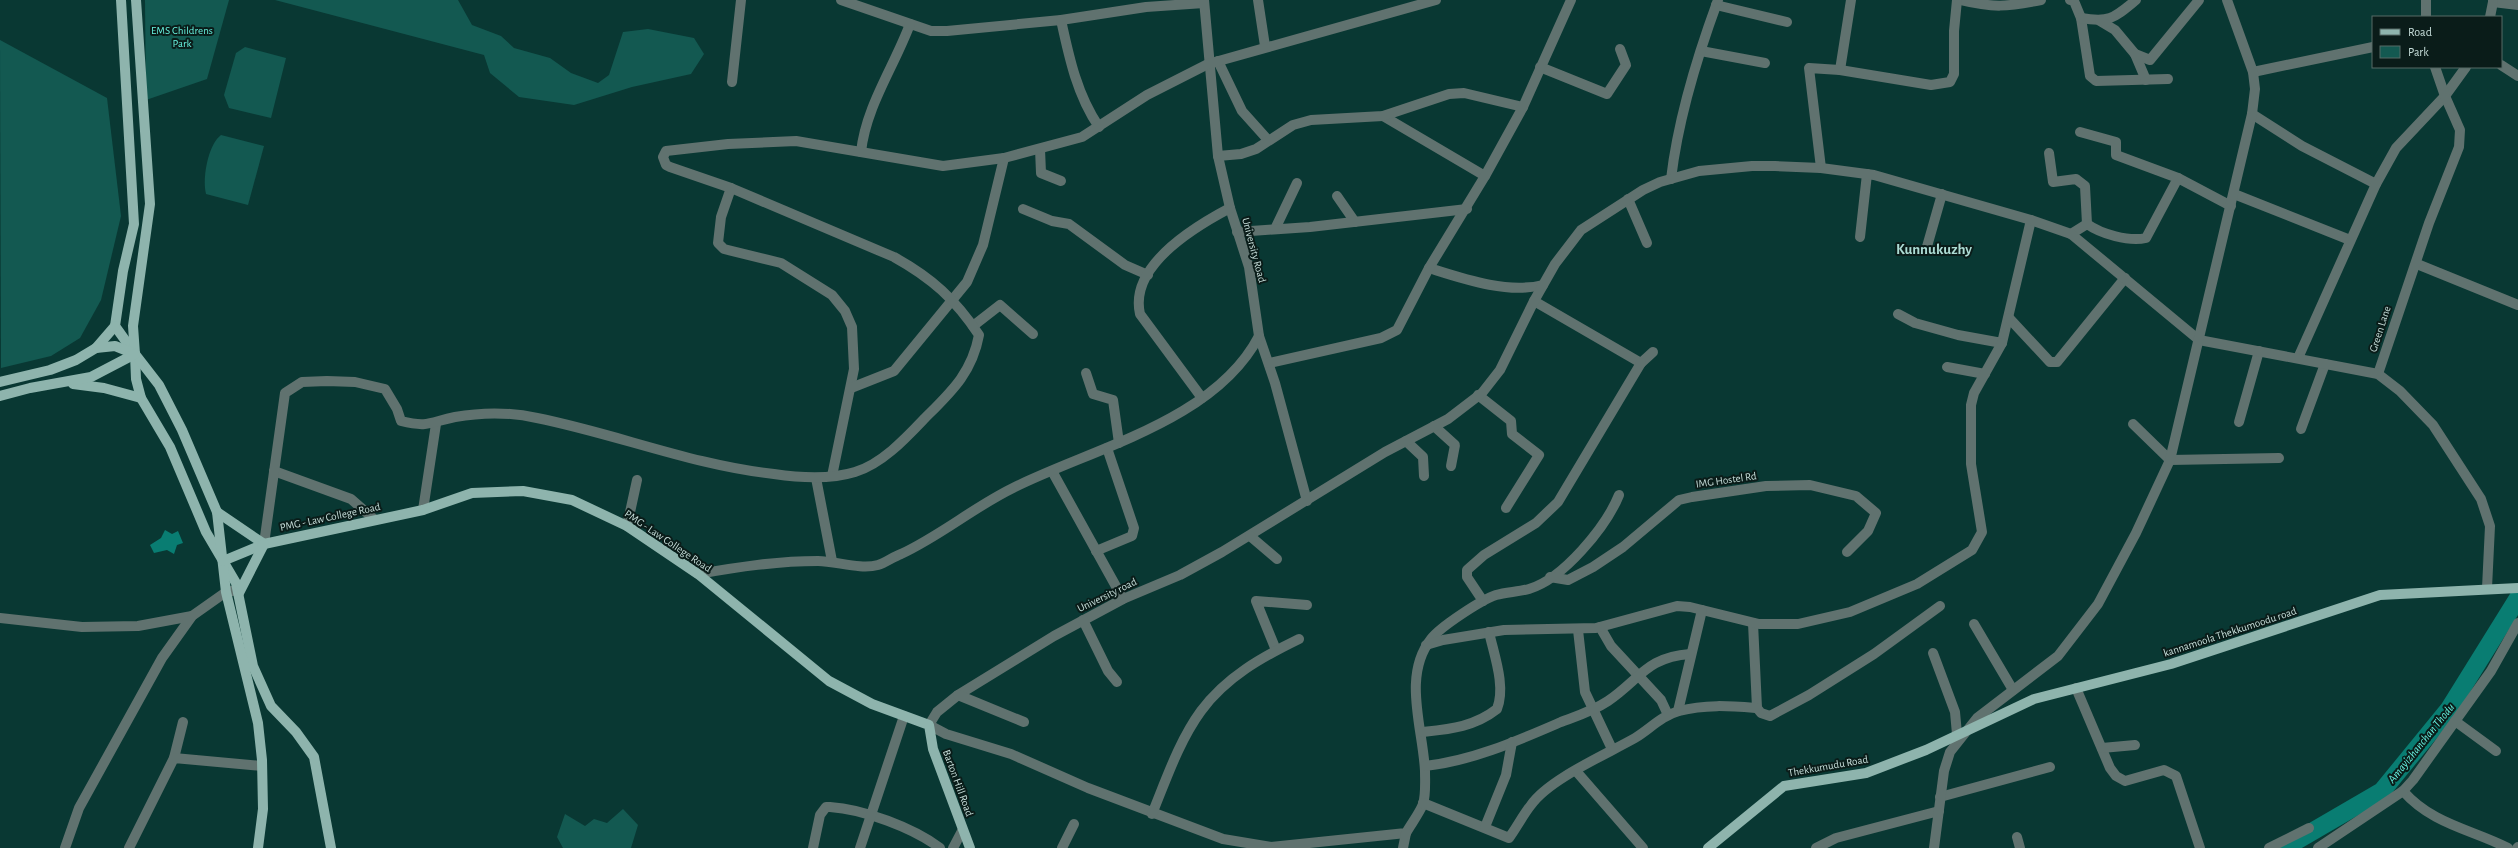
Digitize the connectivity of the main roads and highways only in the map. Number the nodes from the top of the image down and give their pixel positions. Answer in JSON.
{"nodes":[{"id":1,"x":121,"y":0,"type":"edge"},
{"id":2,"x":136,"y":0,"type":"edge"},
{"id":3,"x":115,"y":326,"type":"junction"},
{"id":4,"x":96,"y":348,"type":"junction"},
{"id":5,"x":135,"y":354,"type":"junction"},
{"id":6,"x":0,"y":382,"type":"edge"},
{"id":7,"x":66,"y":383,"type":"junction"},
{"id":8,"x":0,"y":396,"type":"edge"},
{"id":9,"x":141,"y":398,"type":"junction"},
{"id":10,"x":217,"y":512,"type":"junction"},
{"id":11,"x":264,"y":544,"type":"junction"},
{"id":12,"x":224,"y":561,"type":"junction"},
{"id":13,"x":2518,"y":588,"type":"edge"},
{"id":14,"x":238,"y":591,"type":"junction"},
{"id":15,"x":929,"y":725,"type":"joint"},
{"id":16,"x":1962,"y":732,"type":"joint"},
{"id":17,"x":258,"y":848,"type":"edge"},
{"id":18,"x":331,"y":848,"type":"edge"},
{"id":19,"x":970,"y":848,"type":"edge"},
{"id":20,"x":1708,"y":848,"type":"edge"}],
"edges":[{"from":1,"to":3,"type":"main road"},
{"from":2,"to":5,"type":"main road"},
{"from":3,"to":4,"type":"main road"},
{"from":3,"to":5,"type":"main road"},
{"from":4,"to":5,"type":"main road"},
{"from":4,"to":6,"type":"main road"},
{"from":5,"to":7,"type":"main road"},
{"from":5,"to":9,"type":"main road"},
{"from":5,"to":10,"type":"main road"},
{"from":7,"to":8,"type":"main road"},
{"from":7,"to":9,"type":"main road"},
{"from":9,"to":12,"type":"main road"},
{"from":10,"to":11,"type":"main road"},
{"from":10,"to":12,"type":"main road"},
{"from":11,"to":12,"type":"main road","name":"PMG - Law College Road"},
{"from":11,"to":14,"type":"main road"},
{"from":11,"to":15,"type":"main road","name":"PMG - Law College Road"},
{"from":12,"to":14,"type":"main road"},
{"from":12,"to":17,"type":"main road"},
{"from":13,"to":16,"type":"main road","name":"kannamoola Thekkumoodu road"},
{"from":14,"to":18,"type":"main road"},
{"from":15,"to":19,"type":"main road","name":"Barton Hill Road"},
{"from":16,"to":20,"type":"main road","name":"Thekkumudu Road"}]}
